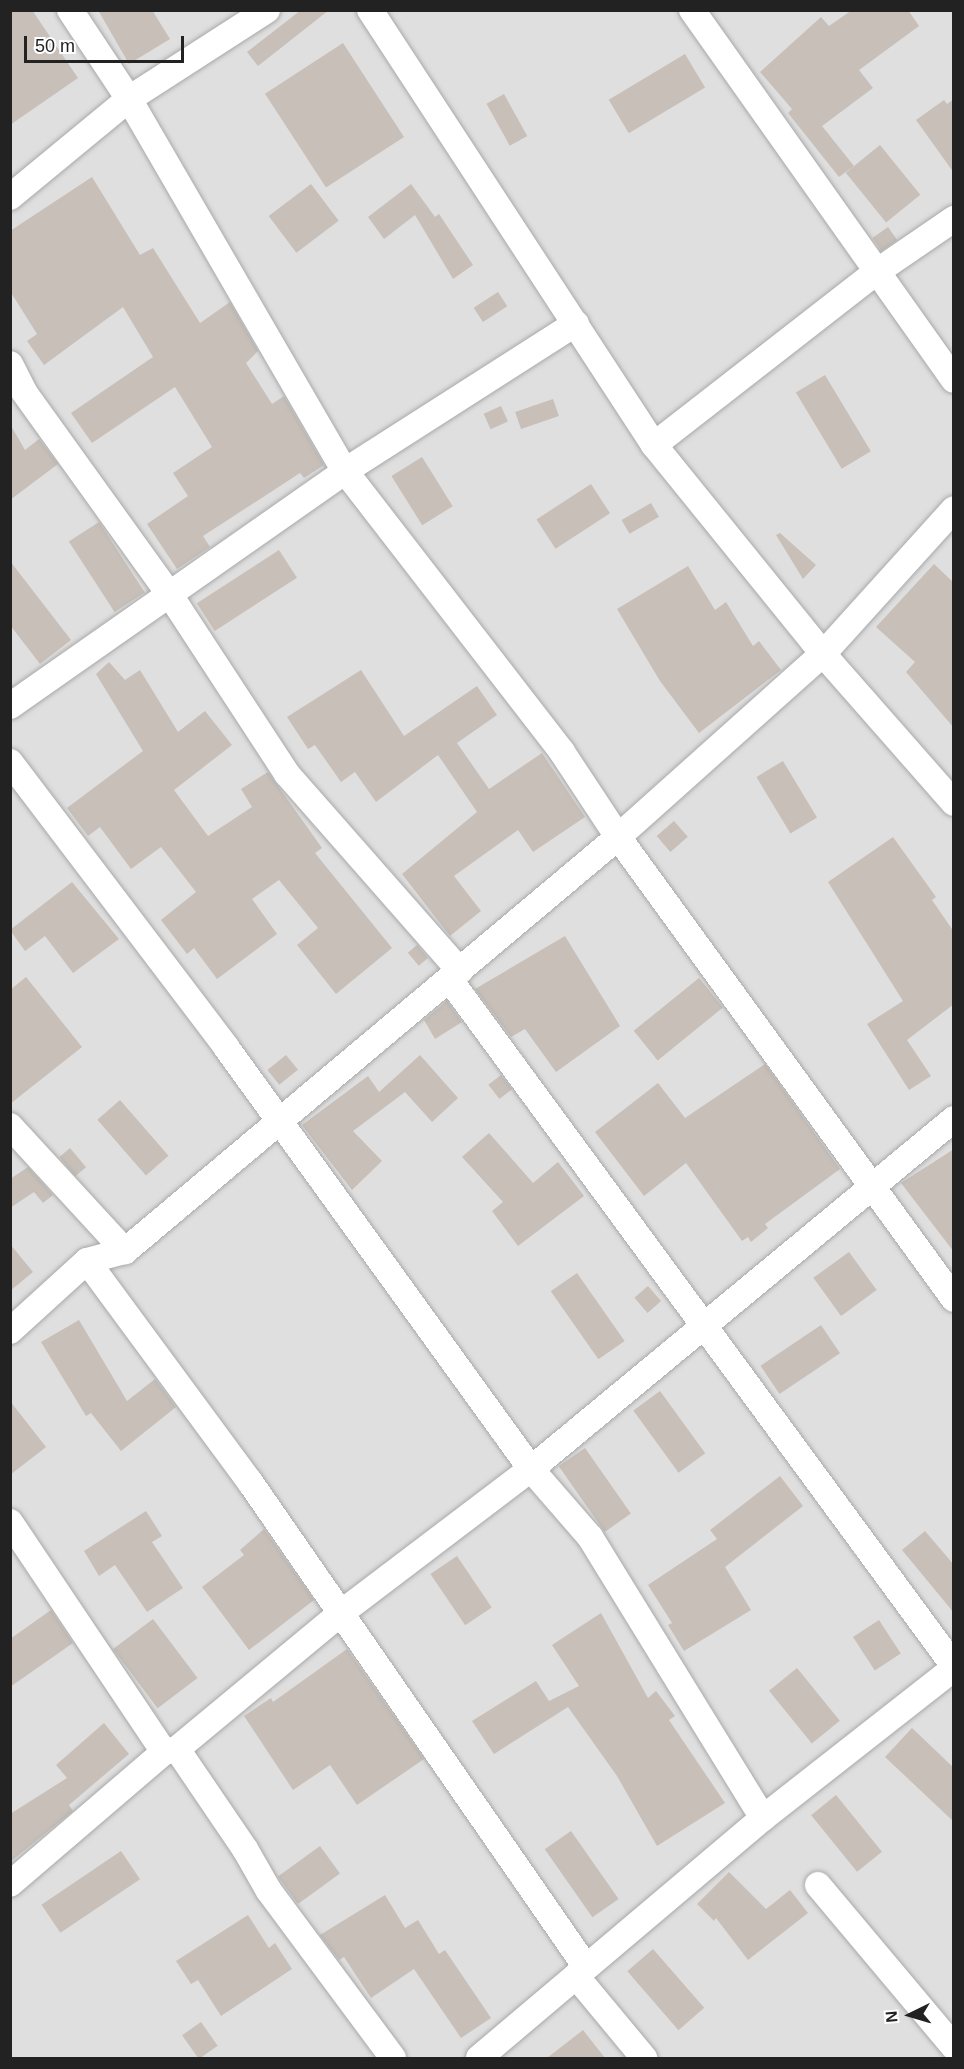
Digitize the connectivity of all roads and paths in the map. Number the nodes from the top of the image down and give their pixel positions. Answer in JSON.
{"nodes":[{"id":1,"x":70,"y":10,"type":"edge"},
{"id":2,"x":267,"y":10,"type":"edge"},
{"id":3,"x":370,"y":10,"type":"edge"},
{"id":4,"x":692,"y":10,"type":"edge"},
{"id":5,"x":129,"y":99,"type":"junction"},
{"id":6,"x":10,"y":197,"type":"edge"},
{"id":7,"x":954,"y":219,"type":"edge"},
{"id":8,"x":875,"y":273,"type":"junction"},
{"id":9,"x":576,"y":323,"type":"junction"},
{"id":10,"x":10,"y":364,"type":"edge"},
{"id":11,"x":954,"y":380,"type":"edge"},
{"id":12,"x":654,"y":445,"type":"junction"},
{"id":13,"x":345,"y":471,"type":"junction"},
{"id":14,"x":954,"y":509,"type":"edge"},
{"id":15,"x":170,"y":595,"type":"junction"},
{"id":16,"x":823,"y":654,"type":"junction"},
{"id":17,"x":10,"y":706,"type":"edge"},
{"id":18,"x":10,"y":762,"type":"edge"},
{"id":19,"x":954,"y":803,"type":"edge"},
{"id":20,"x":618,"y":837,"type":"junction"},
{"id":21,"x":455,"y":975,"type":"junction"},
{"id":22,"x":954,"y":1119,"type":"edge"},
{"id":23,"x":279,"y":1121,"type":"junction"},
{"id":24,"x":10,"y":1126,"type":"edge"},
{"id":25,"x":871,"y":1183,"type":"junction"},
{"id":26,"x":125,"y":1251,"type":"junction"},
{"id":27,"x":87,"y":1261,"type":"junction"},
{"id":28,"x":954,"y":1299,"type":"edge"},
{"id":29,"x":702,"y":1325,"type":"junction"},
{"id":30,"x":10,"y":1331,"type":"edge"},
{"id":31,"x":531,"y":1469,"type":"junction"},
{"id":32,"x":10,"y":1522,"type":"edge"},
{"id":33,"x":341,"y":1613,"type":"junction"},
{"id":34,"x":954,"y":1667,"type":"edge"},
{"id":35,"x":170,"y":1750,"type":"junction"},
{"id":36,"x":763,"y":1818,"type":"junction"},
{"id":37,"x":10,"y":1884,"type":"edge"},
{"id":38,"x":818,"y":1884,"type":"dead end"},
{"id":39,"x":581,"y":1972,"type":"junction"},
{"id":40,"x":954,"y":2047,"type":"edge"},
{"id":41,"x":393,"y":2058,"type":"edge"},
{"id":42,"x":479,"y":2058,"type":"edge"},
{"id":43,"x":644,"y":2058,"type":"edge"}],
"edges":[{"from":1,"to":5,"type":"street"},
{"from":2,"to":5,"type":"street"},
{"from":3,"to":9,"type":"street"},
{"from":4,"to":8,"type":"street"},
{"from":5,"to":6,"type":"street"},
{"from":5,"to":13,"type":"street"},
{"from":7,"to":8,"type":"street"},
{"from":8,"to":11,"type":"street"},
{"from":8,"to":12,"type":"street"},
{"from":9,"to":12,"type":"street"},
{"from":9,"to":13,"type":"street"},
{"from":10,"to":15,"type":"street"},
{"from":12,"to":16,"type":"street"},
{"from":13,"to":15,"type":"street"},
{"from":13,"to":20,"type":"street"},
{"from":14,"to":16,"type":"street"},
{"from":15,"to":17,"type":"street"},
{"from":15,"to":21,"type":"street"},
{"from":16,"to":19,"type":"street"},
{"from":16,"to":20,"type":"street"},
{"from":18,"to":23,"type":"street"},
{"from":20,"to":21,"type":"street"},
{"from":20,"to":25,"type":"street"},
{"from":21,"to":23,"type":"street"},
{"from":21,"to":29,"type":"street"},
{"from":22,"to":25,"type":"street"},
{"from":23,"to":26,"type":"street"},
{"from":23,"to":31,"type":"street"},
{"from":24,"to":26,"type":"street"},
{"from":25,"to":28,"type":"street"},
{"from":25,"to":29,"type":"street"},
{"from":26,"to":27,"type":"street"},
{"from":27,"to":30,"type":"street"},
{"from":27,"to":33,"type":"street"},
{"from":29,"to":31,"type":"street"},
{"from":29,"to":34,"type":"street"},
{"from":31,"to":33,"type":"street"},
{"from":31,"to":36,"type":"street"},
{"from":32,"to":35,"type":"street"},
{"from":33,"to":35,"type":"street"},
{"from":33,"to":39,"type":"street"},
{"from":34,"to":36,"type":"street"},
{"from":35,"to":37,"type":"street"},
{"from":35,"to":41,"type":"street"},
{"from":36,"to":39,"type":"street"},
{"from":38,"to":40,"type":"street"},
{"from":39,"to":42,"type":"street"},
{"from":39,"to":43,"type":"street"}]}
